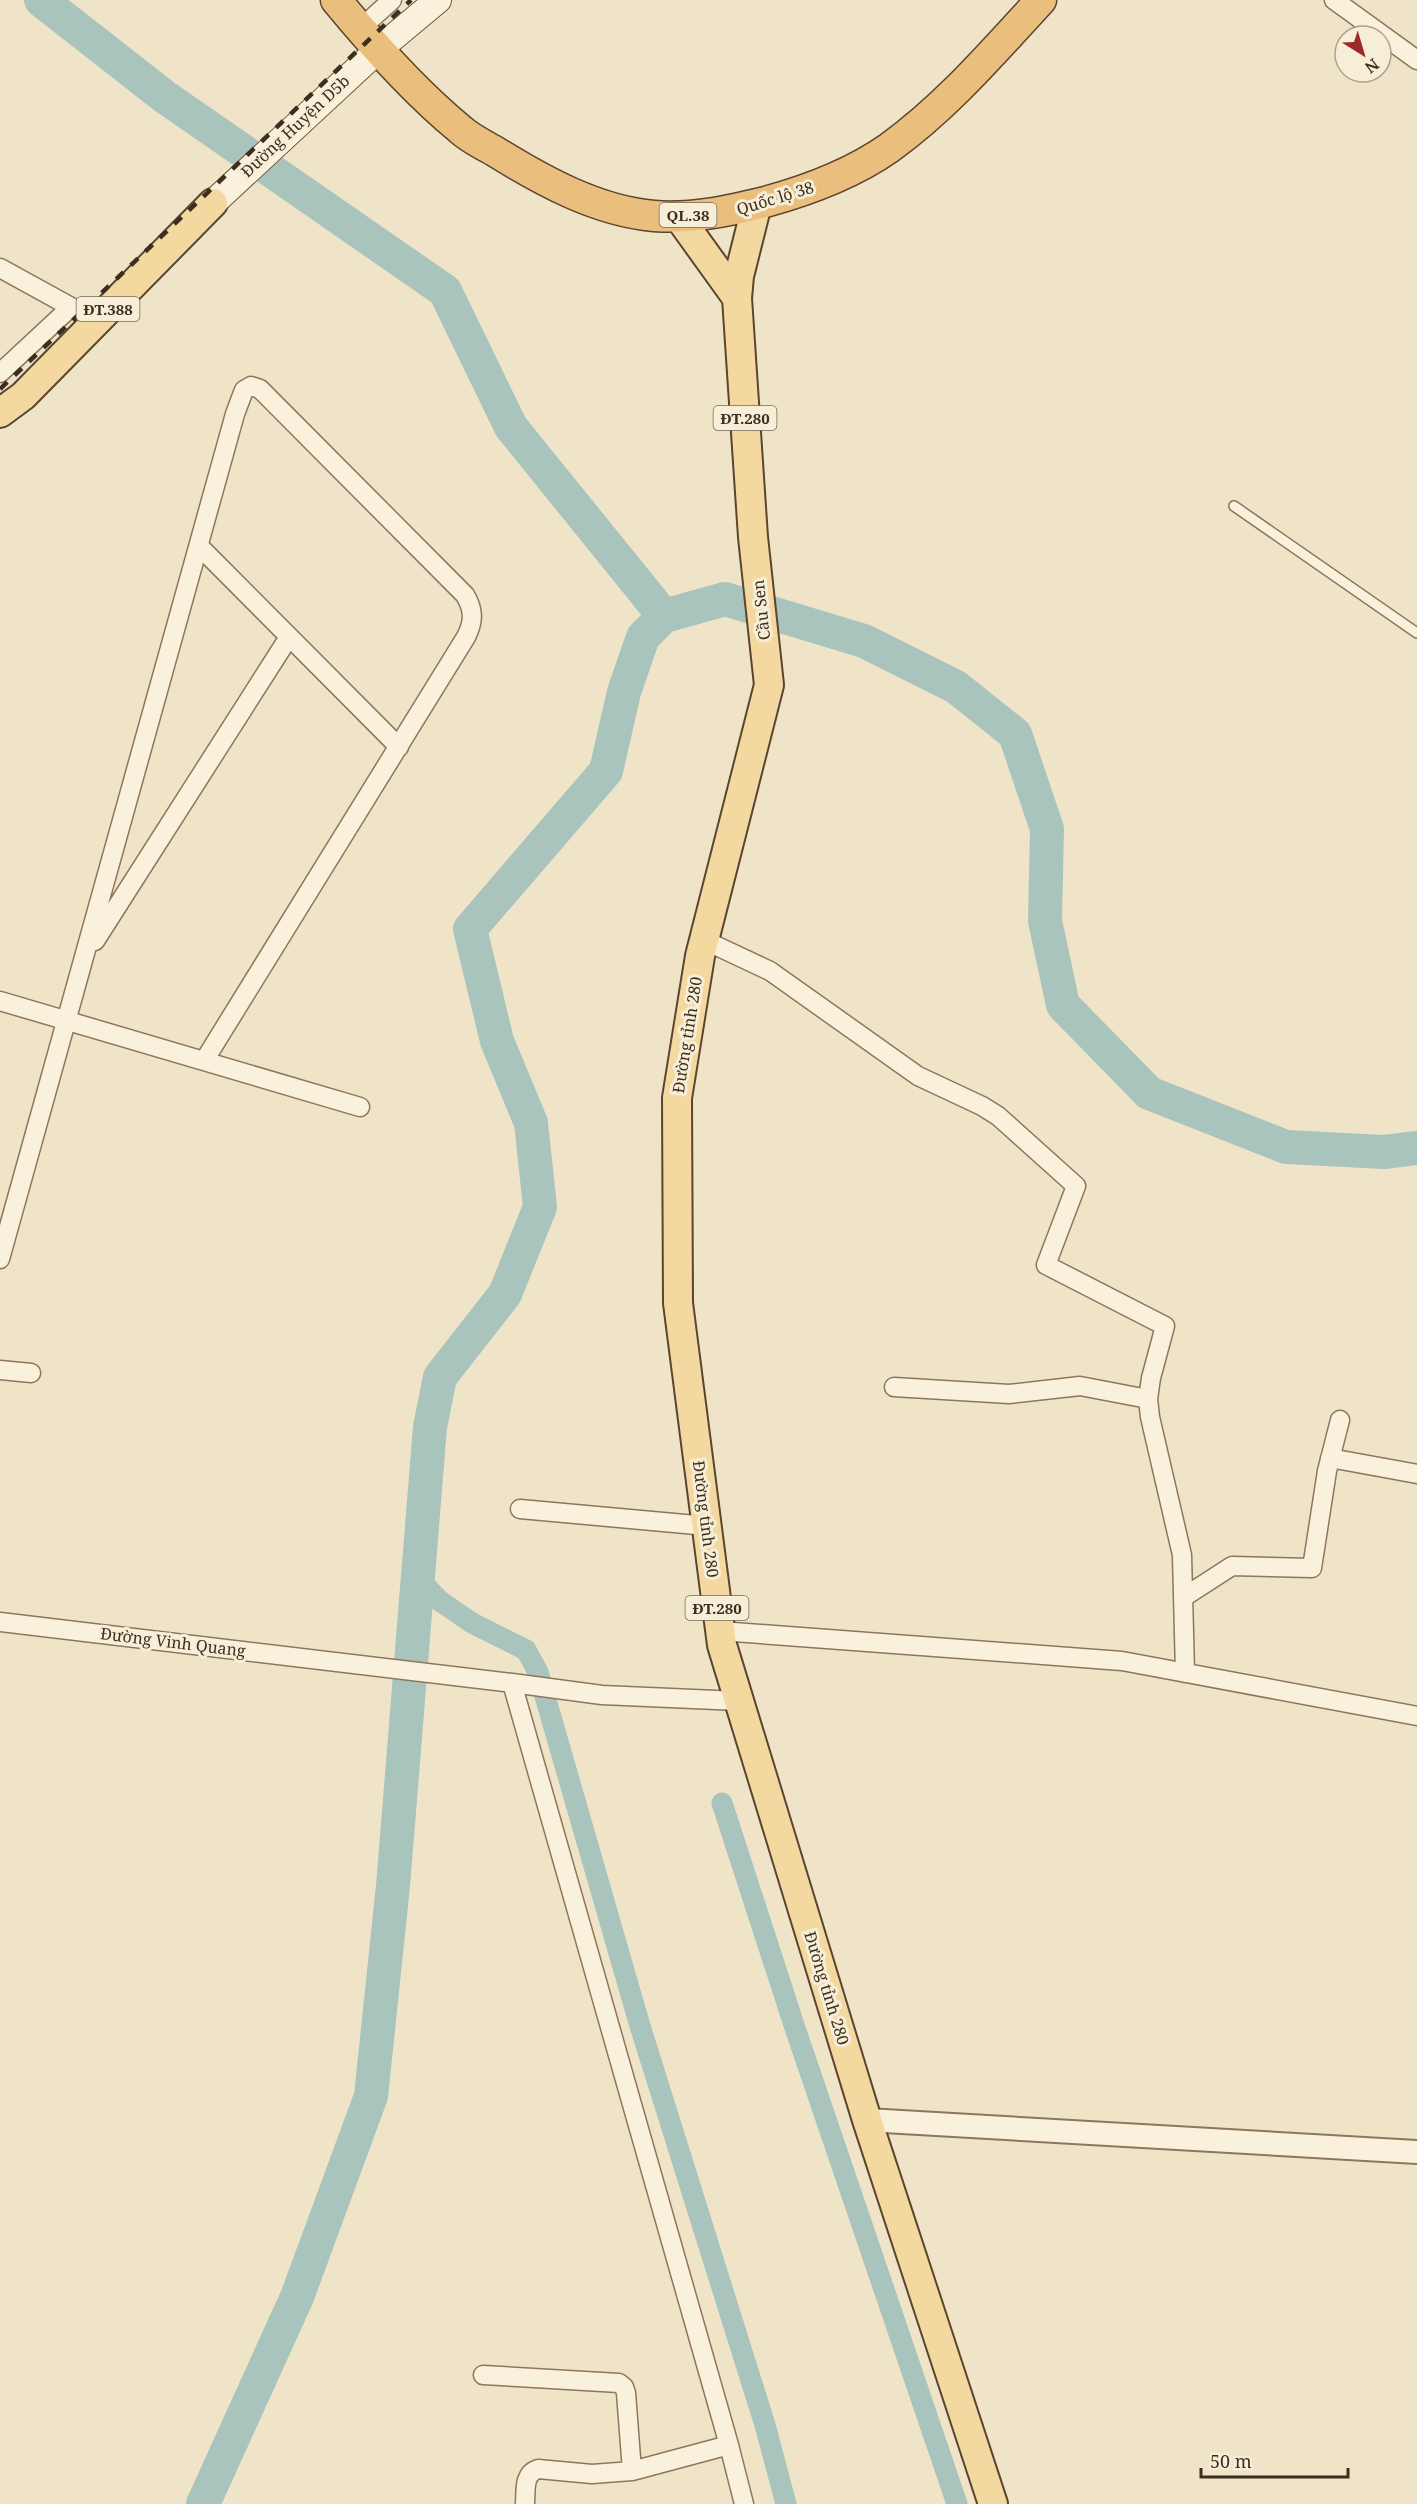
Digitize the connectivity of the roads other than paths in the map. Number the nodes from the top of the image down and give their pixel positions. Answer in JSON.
{"nodes":[{"id":1,"x":336,"y":0,"type":"edge"},
{"id":2,"x":392,"y":0,"type":"edge"},
{"id":3,"x":438,"y":0,"type":"edge"},
{"id":4,"x":1041,"y":0,"type":"edge"},
{"id":5,"x":1334,"y":0,"type":"edge"},
{"id":6,"x":369,"y":39,"type":"junction"},
{"id":7,"x":1417,"y":60,"type":"edge"},
{"id":8,"x":213,"y":203,"type":"joint"},
{"id":9,"x":757,"y":204,"type":"junction"},
{"id":10,"x":678,"y":216,"type":"junction"},
{"id":11,"x":0,"y":267,"type":"edge"},
{"id":12,"x":737,"y":298,"type":"junction"},
{"id":13,"x":0,"y":373,"type":"edge"},
{"id":14,"x":0,"y":413,"type":"edge"},
{"id":15,"x":1234,"y":506,"type":"dead end"},
{"id":16,"x":199,"y":546,"type":"junction"},
{"id":17,"x":1417,"y":633,"type":"edge"},
{"id":18,"x":289,"y":637,"type":"junction"},
{"id":19,"x":769,"y":683,"type":"joint"},
{"id":20,"x":399,"y":747,"type":"junction"},
{"id":21,"x":704,"y":939,"type":"junction"},
{"id":22,"x":84,"y":958,"type":"junction"},
{"id":23,"x":0,"y":1001,"type":"edge"},
{"id":24,"x":67,"y":1020,"type":"junction"},
{"id":25,"x":204,"y":1061,"type":"junction"},
{"id":26,"x":360,"y":1107,"type":"dead end"},
{"id":27,"x":0,"y":1259,"type":"edge"},
{"id":28,"x":0,"y":1370,"type":"edge"},
{"id":29,"x":32,"y":1373,"type":"dead end"},
{"id":30,"x":894,"y":1387,"type":"dead end"},
{"id":31,"x":1148,"y":1399,"type":"junction"},
{"id":32,"x":1340,"y":1420,"type":"dead end"},
{"id":33,"x":1330,"y":1458,"type":"junction"},
{"id":34,"x":1417,"y":1474,"type":"edge"},
{"id":35,"x":520,"y":1509,"type":"dead end"},
{"id":36,"x":707,"y":1526,"type":"junction"},
{"id":37,"x":1184,"y":1597,"type":"junction"},
{"id":38,"x":0,"y":1622,"type":"edge"},
{"id":39,"x":720,"y":1631,"type":"junction"},
{"id":40,"x":1185,"y":1673,"type":"junction"},
{"id":41,"x":512,"y":1683,"type":"junction"},
{"id":42,"x":739,"y":1701,"type":"junction"},
{"id":43,"x":1417,"y":1716,"type":"edge"},
{"id":44,"x":867,"y":2120,"type":"junction"},
{"id":45,"x":1417,"y":2152,"type":"edge"},
{"id":46,"x":483,"y":2375,"type":"dead end"},
{"id":47,"x":729,"y":2445,"type":"junction"},
{"id":48,"x":632,"y":2471,"type":"junction"},
{"id":49,"x":525,"y":2504,"type":"edge"},
{"id":50,"x":744,"y":2504,"type":"edge"},
{"id":51,"x":993,"y":2504,"type":"edge"}],
"edges":[{"from":1,"to":6,"type":"highway","name":"Quốc lộ 38","number":"QL.38"},
{"from":2,"to":6,"type":"street"},
{"from":3,"to":6,"type":"main road","name":"Đường Huyện D5b"},
{"from":4,"to":9,"type":"highway","name":"Quốc lộ 38","number":"QL.38"},
{"from":5,"to":7,"type":"street"},
{"from":6,"to":8,"type":"main road","name":"Đường Huyện D5b"},
{"from":6,"to":10,"type":"highway","name":"Quốc lộ 38","number":"QL.38"},
{"from":8,"to":14,"type":"main road","number":"ĐT.388"},
{"from":9,"to":10,"type":"highway","name":"Quốc lộ 38","number":"QL.38"},
{"from":9,"to":12,"type":"main road","number":"ĐT.280"},
{"from":10,"to":12,"type":"main road"},
{"from":11,"to":13,"type":"street"},
{"from":12,"to":19,"type":"main road","name":"Cầu Sen","number":"ĐT.280"},
{"from":15,"to":17,"type":"lane"},
{"from":16,"to":18,"type":"street"},
{"from":16,"to":20,"type":"street"},
{"from":16,"to":22,"type":"street"},
{"from":18,"to":20,"type":"street"},
{"from":18,"to":22,"type":"street"},
{"from":19,"to":21,"type":"main road","name":"Đường tỉnh 280","number":"ĐT.280"},
{"from":20,"to":25,"type":"street"},
{"from":21,"to":31,"type":"street"},
{"from":21,"to":36,"type":"main road","name":"Đường tỉnh 280","number":"ĐT.280"},
{"from":22,"to":24,"type":"street"},
{"from":23,"to":24,"type":"street"},
{"from":24,"to":25,"type":"street"},
{"from":24,"to":27,"type":"street"},
{"from":25,"to":26,"type":"street"},
{"from":28,"to":29,"type":"street"},
{"from":30,"to":31,"type":"street"},
{"from":31,"to":37,"type":"street"},
{"from":32,"to":33,"type":"street"},
{"from":33,"to":34,"type":"street"},
{"from":33,"to":37,"type":"street"},
{"from":35,"to":36,"type":"street"},
{"from":36,"to":39,"type":"main road","name":"Đường tỉnh 280","number":"ĐT.280"},
{"from":37,"to":40,"type":"street"},
{"from":38,"to":41,"type":"street","name":"Đường Vinh Quang"},
{"from":39,"to":40,"type":"street"},
{"from":39,"to":42,"type":"main road","name":"Đường tỉnh 280","number":"ĐT.280"},
{"from":40,"to":43,"type":"street"},
{"from":41,"to":42,"type":"street","name":"Đường Vinh Quang"},
{"from":41,"to":47,"type":"street"},
{"from":42,"to":44,"type":"main road","name":"Đường tỉnh 280","number":"ĐT.280"},
{"from":44,"to":45,"type":"street"},
{"from":44,"to":51,"type":"main road","name":"Đường tỉnh 280","number":"ĐT.280"},
{"from":46,"to":48,"type":"street"},
{"from":47,"to":48,"type":"street"},
{"from":47,"to":50,"type":"street"},
{"from":48,"to":49,"type":"street"}]}
